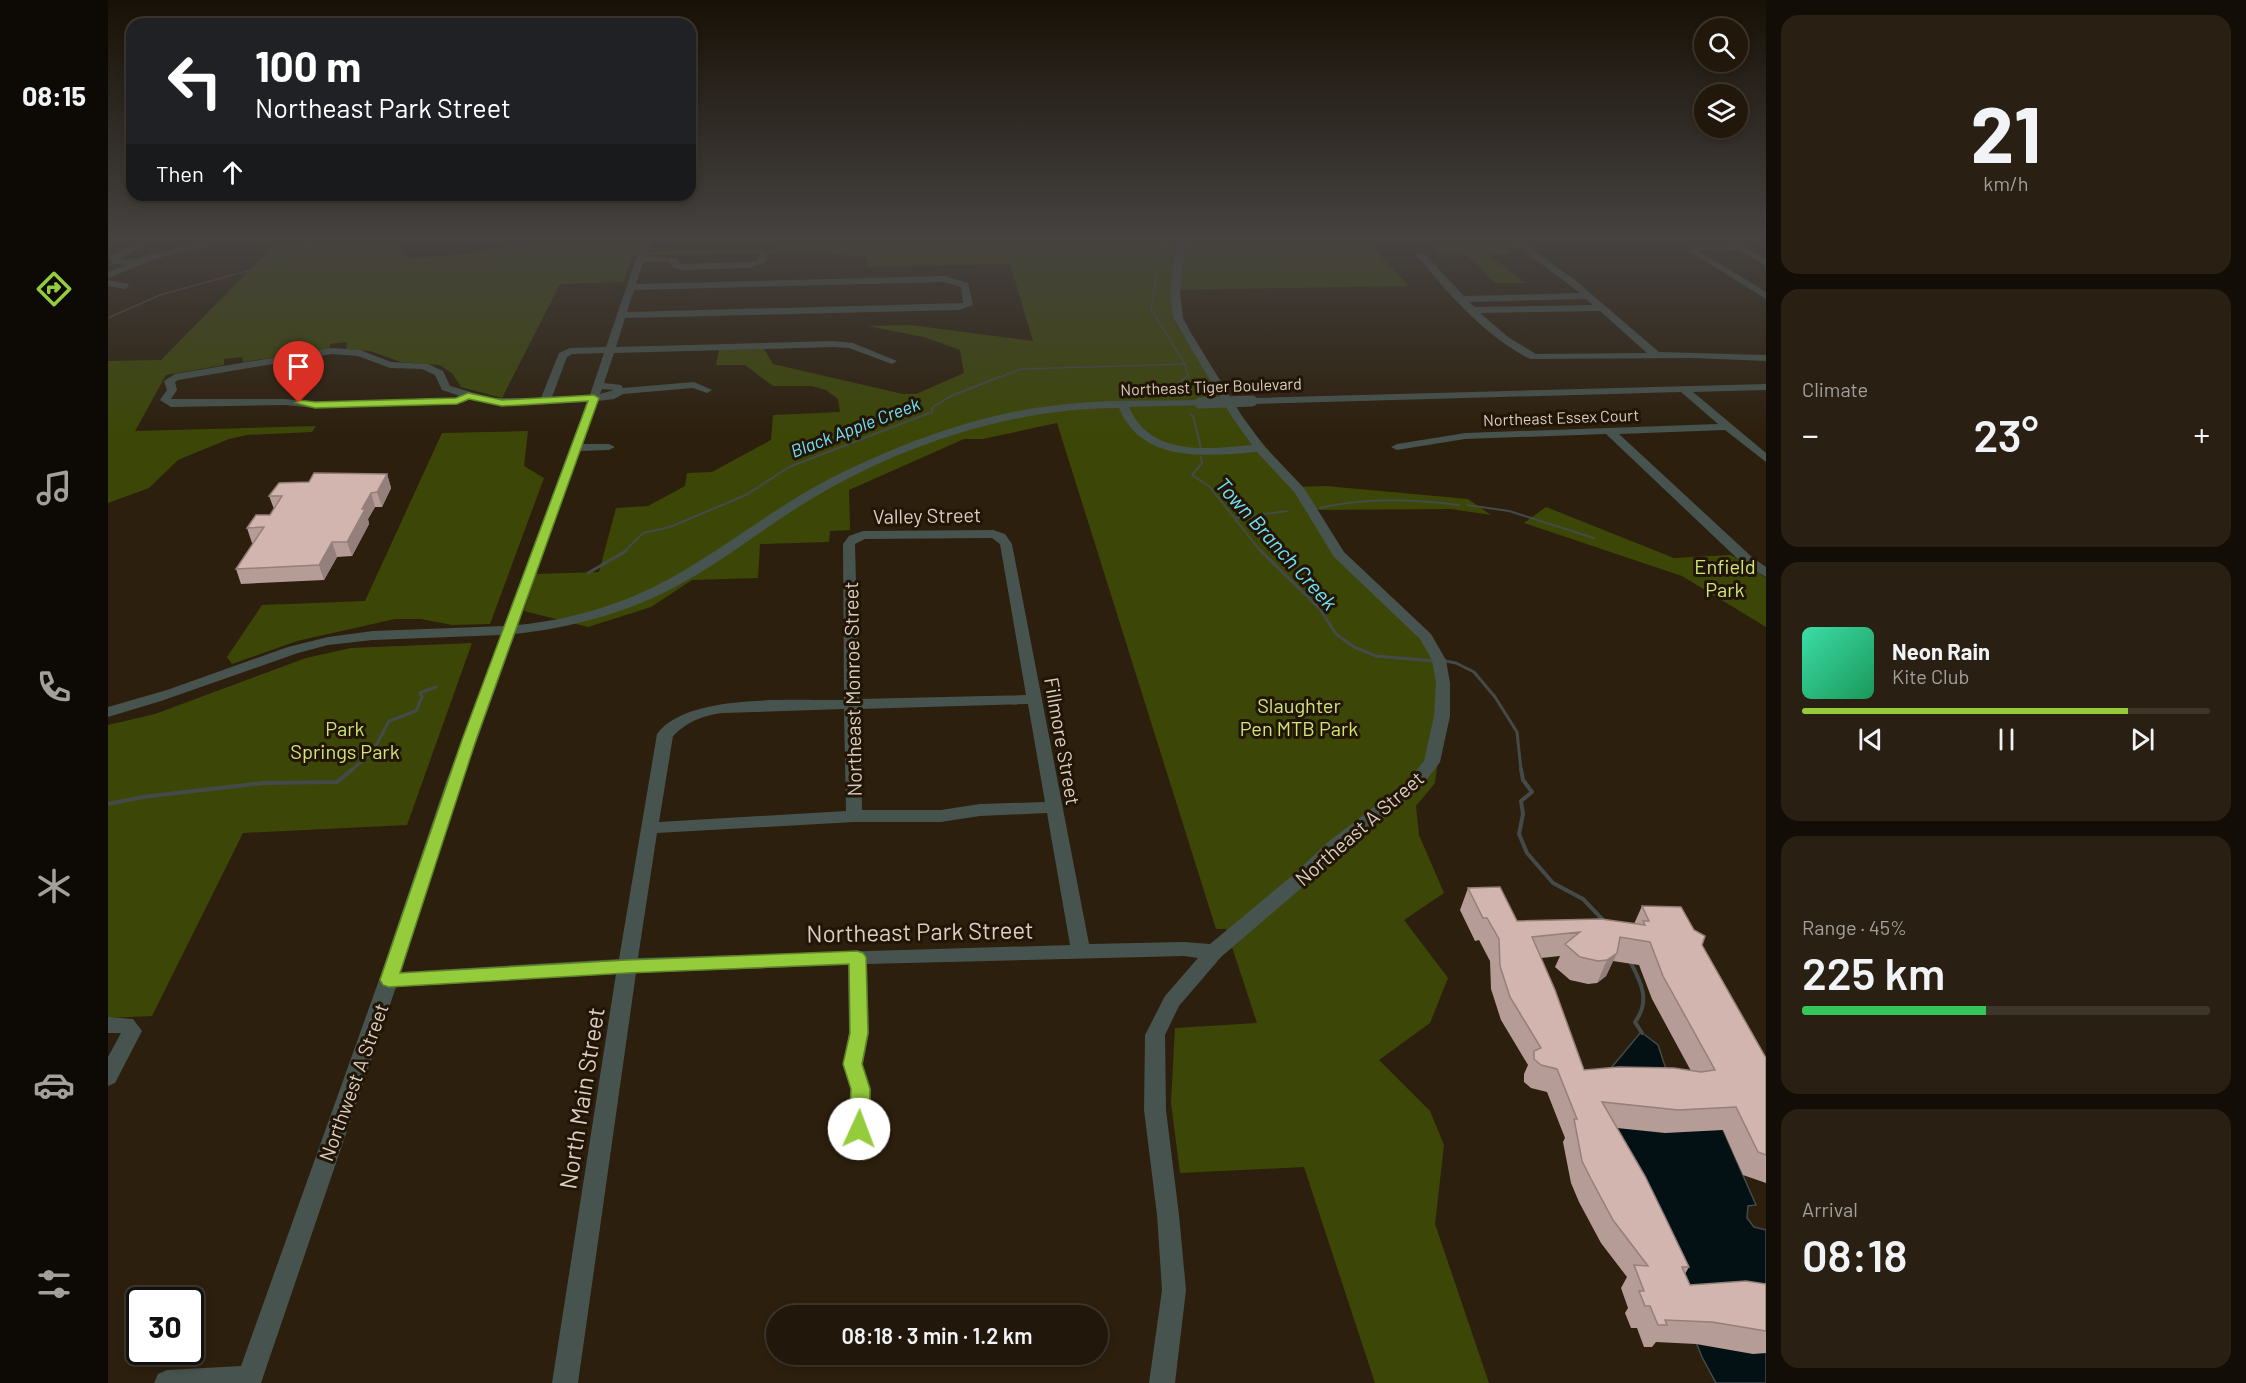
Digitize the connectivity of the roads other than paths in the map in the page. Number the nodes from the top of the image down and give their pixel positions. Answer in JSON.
{"nodes":[{"id":1,"x":626,"y":304,"type":"edge"},
{"id":2,"x":968,"y":304,"type":"edge"},
{"id":3,"x":1176,"y":304,"type":"edge"},
{"id":4,"x":1467,"y":304,"type":"edge"},
{"id":5,"x":1597,"y":304,"type":"edge"},
{"id":6,"x":1603,"y":308,"type":"junction"},
{"id":7,"x":1474,"y":310,"type":"junction"},
{"id":8,"x":622,"y":315,"type":"junction"},
{"id":9,"x":610,"y":350,"type":"junction"},
{"id":10,"x":1657,"y":356,"type":"junction"},
{"id":11,"x":1766,"y":358,"type":"edge"},
{"id":12,"x":892,"y":361,"type":"dead end"},
{"id":13,"x":598,"y":385,"type":"junction"},
{"id":14,"x":1766,"y":387,"type":"edge"},
{"id":15,"x":706,"y":390,"type":"dead end"},
{"id":16,"x":1684,"y":390,"type":"junction"},
{"id":17,"x":620,"y":391,"type":"junction"},
{"id":18,"x":468,"y":396,"type":"junction"},
{"id":19,"x":594,"y":398,"type":"junction"},
{"id":20,"x":546,"y":399,"type":"junction"},
{"id":21,"x":1123,"y":405,"type":"junction"},
{"id":22,"x":1727,"y":427,"type":"junction"},
{"id":23,"x":1610,"y":432,"type":"junction"},
{"id":24,"x":609,"y":447,"type":"dead end"},
{"id":25,"x":1397,"y":447,"type":"dead end"},
{"id":26,"x":576,"y":448,"type":"junction"},
{"id":27,"x":1260,"y":448,"type":"junction"},
{"id":28,"x":1766,"y":459,"type":"edge"},
{"id":29,"x":1001,"y":537,"type":"joint"},
{"id":30,"x":853,"y":539,"type":"joint"},
{"id":31,"x":1766,"y":573,"type":"edge"},
{"id":32,"x":509,"y":630,"type":"junction"},
{"id":33,"x":1034,"y":699,"type":"junction"},
{"id":34,"x":854,"y":704,"type":"junction"},
{"id":35,"x":108,"y":712,"type":"edge"},
{"id":36,"x":1053,"y":807,"type":"junction"},
{"id":37,"x":854,"y":816,"type":"junction"},
{"id":38,"x":650,"y":828,"type":"junction"},
{"id":39,"x":1214,"y":952,"type":"junction"},
{"id":40,"x":1081,"y":953,"type":"junction"},
{"id":41,"x":857,"y":957,"type":"junction"},
{"id":42,"x":627,"y":966,"type":"junction"},
{"id":43,"x":389,"y":980,"type":"junction"},
{"id":44,"x":117,"y":1025,"type":"edge"},
{"id":45,"x":108,"y":1077,"type":"edge"},
{"id":46,"x":859,"y":1129,"type":"dead end"},
{"id":47,"x":248,"y":1381,"type":"edge"},
{"id":48,"x":168,"y":1383,"type":"edge"},
{"id":49,"x":565,"y":1383,"type":"edge"},
{"id":50,"x":1162,"y":1383,"type":"edge"}],
"edges":[{"from":1,"to":8,"type":"street","name":"Northwest A Street"},
{"from":2,"to":8,"type":"street"},
{"from":3,"to":27,"type":"street","name":"Northeast A Street"},
{"from":4,"to":7,"type":"street"},
{"from":5,"to":6,"type":"street"},
{"from":6,"to":7,"type":"street"},
{"from":6,"to":10,"type":"street"},
{"from":7,"to":10,"type":"street"},
{"from":8,"to":9,"type":"street","name":"Northwest A Street"},
{"from":9,"to":12,"type":"street"},
{"from":9,"to":13,"type":"street","name":"Northwest A Street"},
{"from":9,"to":20,"type":"street"},
{"from":10,"to":11,"type":"street"},
{"from":13,"to":17,"type":"street"},
{"from":13,"to":19,"type":"street","name":"Northwest A Street"},
{"from":14,"to":16,"type":"street","name":"Northeast Tiger Boulevard"},
{"from":15,"to":17,"type":"street"},
{"from":16,"to":21,"type":"street","name":"Northeast Tiger Boulevard","bridge":true},
{"from":16,"to":22,"type":"street"},
{"from":17,"to":19,"type":"street"},
{"from":18,"to":18,"type":"street"},
{"from":18,"to":20,"type":"street"},
{"from":19,"to":20,"type":"street"},
{"from":19,"to":26,"type":"street","name":"Northwest A Street"},
{"from":21,"to":27,"type":"street"},
{"from":21,"to":32,"type":"street","name":"Northeast Tiger Boulevard"},
{"from":22,"to":23,"type":"street","name":"Northeast Essex Court"},
{"from":22,"to":28,"type":"street"},
{"from":23,"to":25,"type":"street","name":"Northeast Essex Court"},
{"from":23,"to":31,"type":"street"},
{"from":24,"to":26,"type":"street"},
{"from":26,"to":32,"type":"street","name":"Northwest A Street"},
{"from":27,"to":39,"type":"street","name":"Northeast A Street"},
{"from":29,"to":30,"type":"street","name":"Valley Street"},
{"from":29,"to":33,"type":"street","name":"Fillmore Street"},
{"from":30,"to":34,"type":"street","name":"Northeast Monroe Street"},
{"from":32,"to":35,"type":"street","name":"Northeast Tiger Boulevard"},
{"from":32,"to":43,"type":"street","name":"Northwest A Street"},
{"from":33,"to":34,"type":"street"},
{"from":33,"to":36,"type":"street","name":"Fillmore Street"},
{"from":34,"to":37,"type":"street","name":"Northeast Monroe Street"},
{"from":34,"to":38,"type":"street","name":"North Main Street"},
{"from":36,"to":37,"type":"street"},
{"from":36,"to":40,"type":"street","name":"Fillmore Street"},
{"from":37,"to":38,"type":"street","name":"Northeast Monroe Street"},
{"from":38,"to":42,"type":"street","name":"North Main Street"},
{"from":39,"to":40,"type":"street","name":"Northeast Park Street"},
{"from":39,"to":50,"type":"street","name":"Northeast A Street"},
{"from":40,"to":41,"type":"street","name":"Northeast Park Street"},
{"from":41,"to":42,"type":"street","name":"Northeast Park Street"},
{"from":41,"to":46,"type":"street"},
{"from":42,"to":43,"type":"street","name":"Northeast Park Street"},
{"from":42,"to":49,"type":"street","name":"North Main Street"},
{"from":43,"to":47,"type":"street","name":"Northwest A Street"},
{"from":44,"to":45,"type":"street"},
{"from":47,"to":48,"type":"street"}]}
